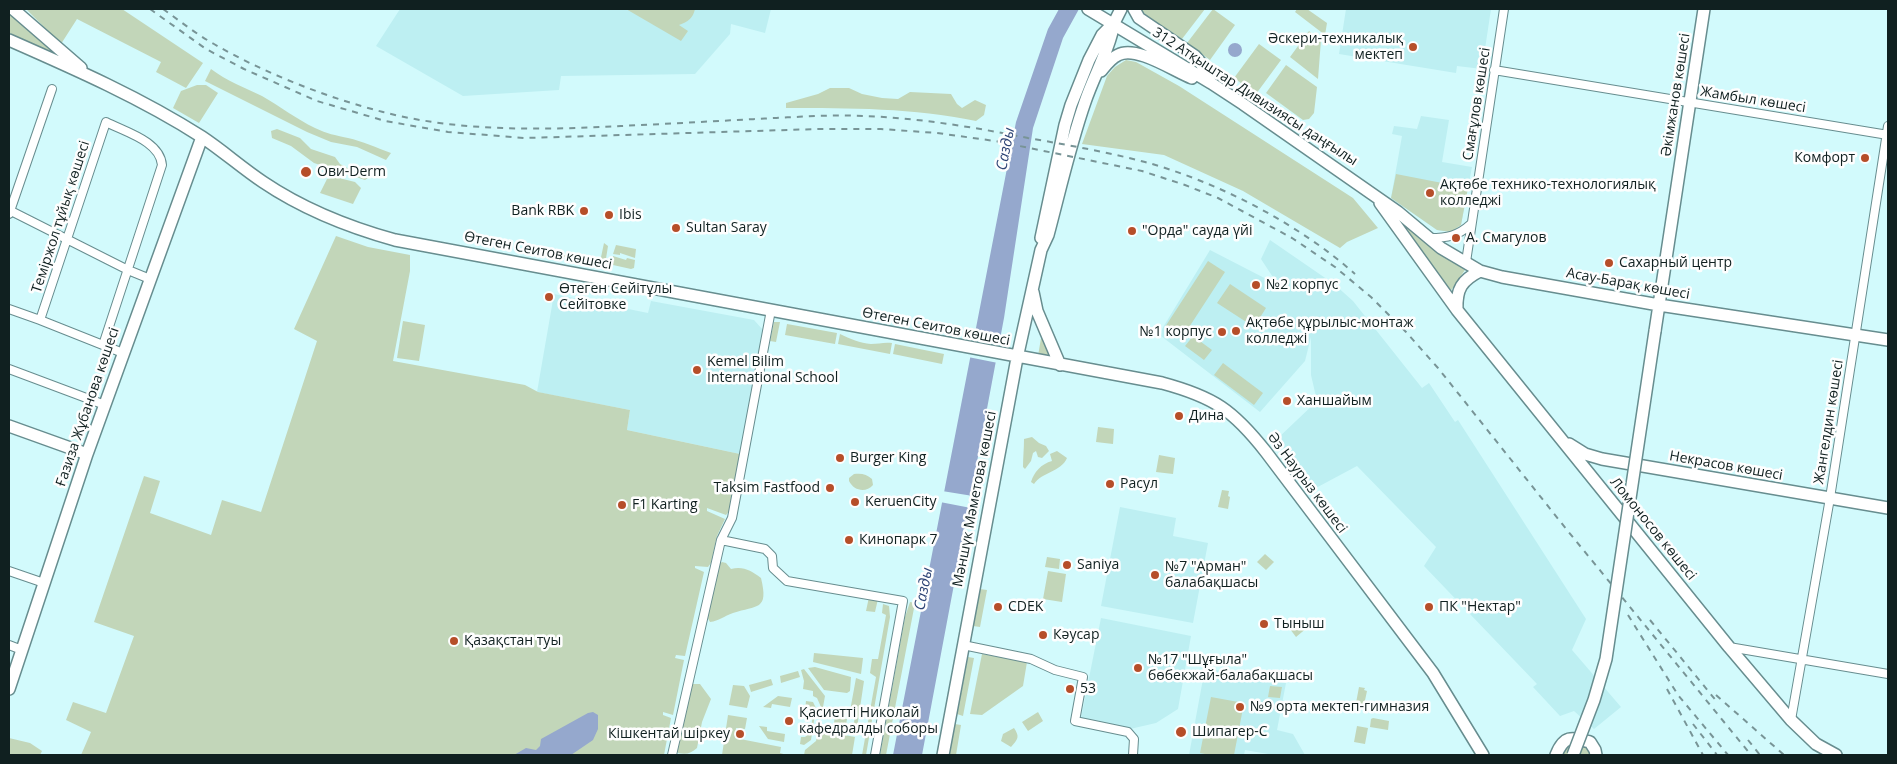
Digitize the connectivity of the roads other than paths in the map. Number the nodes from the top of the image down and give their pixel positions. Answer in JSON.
{"nodes":[{"id":1,"x":13,"y":9,"type":"edge"},
{"id":2,"x":1088,"y":9,"type":"edge"},
{"id":3,"x":1121,"y":9,"type":"edge"},
{"id":4,"x":1134,"y":9,"type":"edge"},
{"id":5,"x":1504,"y":9,"type":"edge"},
{"id":6,"x":1704,"y":9,"type":"edge"},
{"id":7,"x":1114,"y":23,"type":"junction"},
{"id":8,"x":9,"y":40,"type":"edge"},
{"id":9,"x":1494,"y":70,"type":"junction"},
{"id":10,"x":90,"y":75,"type":"junction"},
{"id":11,"x":1094,"y":78,"type":"junction"},
{"id":12,"x":1211,"y":83,"type":"junction"},
{"id":13,"x":52,"y":89,"type":"dead end"},
{"id":14,"x":1690,"y":102,"type":"junction"},
{"id":15,"x":1888,"y":132,"type":"edge"},
{"id":16,"x":202,"y":137,"type":"junction"},
{"id":17,"x":1380,"y":200,"type":"junction"},
{"id":18,"x":9,"y":212,"type":"edge"},
{"id":19,"x":1471,"y":224,"type":"junction"},
{"id":20,"x":1429,"y":238,"type":"junction"},
{"id":21,"x":67,"y":240,"type":"junction"},
{"id":22,"x":1041,"y":250,"type":"junction"},
{"id":23,"x":1466,"y":262,"type":"junction"},
{"id":24,"x":128,"y":270,"type":"junction"},
{"id":25,"x":1480,"y":272,"type":"junction"},
{"id":26,"x":150,"y":279,"type":"junction"},
{"id":27,"x":1032,"y":287,"type":"junction"},
{"id":28,"x":1659,"y":305,"type":"junction"},
{"id":29,"x":9,"y":310,"type":"edge"},
{"id":30,"x":771,"y":310,"type":"junction"},
{"id":31,"x":1457,"y":310,"type":"junction"},
{"id":32,"x":40,"y":320,"type":"junction"},
{"id":33,"x":1856,"y":335,"type":"junction"},
{"id":34,"x":1888,"y":340,"type":"edge"},
{"id":35,"x":103,"y":345,"type":"junction"},
{"id":36,"x":123,"y":353,"type":"junction"},
{"id":37,"x":1017,"y":358,"type":"junction"},
{"id":38,"x":1060,"y":365,"type":"junction"},
{"id":39,"x":9,"y":368,"type":"edge"},
{"id":40,"x":105,"y":405,"type":"junction"},
{"id":41,"x":9,"y":426,"type":"edge"},
{"id":42,"x":1564,"y":441,"type":"junction"},
{"id":43,"x":87,"y":454,"type":"junction"},
{"id":44,"x":1830,"y":498,"type":"junction"},
{"id":45,"x":1888,"y":508,"type":"edge"},
{"id":46,"x":721,"y":540,"type":"junction"},
{"id":47,"x":9,"y":571,"type":"edge"},
{"id":48,"x":44,"y":583,"type":"junction"},
{"id":49,"x":9,"y":645,"type":"edge"},
{"id":50,"x":963,"y":645,"type":"junction"},
{"id":51,"x":1729,"y":647,"type":"junction"},
{"id":52,"x":22,"y":650,"type":"junction"},
{"id":53,"x":1801,"y":659,"type":"junction"},
{"id":54,"x":1888,"y":674,"type":"edge"},
{"id":55,"x":9,"y":689,"type":"edge"},
{"id":56,"x":1791,"y":720,"type":"junction"},
{"id":57,"x":672,"y":755,"type":"edge"},
{"id":58,"x":875,"y":755,"type":"edge"},
{"id":59,"x":943,"y":755,"type":"edge"},
{"id":60,"x":1133,"y":755,"type":"edge"},
{"id":61,"x":1483,"y":755,"type":"edge"},
{"id":62,"x":1556,"y":755,"type":"edge"},
{"id":63,"x":1573,"y":755,"type":"edge"},
{"id":64,"x":1596,"y":755,"type":"edge"},
{"id":65,"x":1836,"y":755,"type":"edge"}],
"edges":[{"from":1,"to":10,"type":"main road"},
{"from":2,"to":7,"type":"main road","name":"312 Атқыштар Дивизиясы даңғылы"},
{"from":3,"to":7,"type":"main road","name":"Мәншүк Мәметова көшесі"},
{"from":4,"to":12,"type":"main road"},
{"from":5,"to":9,"type":"street","name":"Смағұлов көшесі"},
{"from":6,"to":14,"type":"main road","name":"Әкімжанов көшесі"},
{"from":7,"to":11,"type":"main road","name":"Мәншүк Мәметова көшесі"},
{"from":7,"to":12,"type":"main road","name":"312 Атқыштар Дивизиясы даңғылы"},
{"from":7,"to":22,"type":"main road","name":"Мәншүк Мәметова көшесі"},
{"from":8,"to":10,"type":"main road"},
{"from":9,"to":14,"type":"street","name":"Жамбыл көшесі"},
{"from":9,"to":19,"type":"street","name":"Смағұлов көшесі"},
{"from":10,"to":16,"type":"main road","name":"Өтеген Сеитов көшесі"},
{"from":11,"to":12,"type":"main road"},
{"from":11,"to":22,"type":"main road","name":"Мәншүк Мәметова көшесі"},
{"from":12,"to":17,"type":"main road","name":"312 Атқыштар Дивизиясы даңғылы"},
{"from":13,"to":18,"type":"street"},
{"from":14,"to":15,"type":"street","name":"Жамбыл көшесі"},
{"from":14,"to":28,"type":"main road","name":"Әкімжанов көшесі"},
{"from":15,"to":33,"type":"street","name":"Жангелдин көшесі"},
{"from":16,"to":26,"type":"main road","name":"Ғазиза Жұбанова көшесі"},
{"from":16,"to":30,"type":"main road","name":"Өтеген Сеитов көшесі"},
{"from":17,"to":20,"type":"main road","name":"Асау-Барақ көшесі"},
{"from":17,"to":31,"type":"main road","name":"Ломоносов көшесі"},
{"from":18,"to":21,"type":"street"},
{"from":19,"to":20,"type":"street"},
{"from":19,"to":23,"type":"street","name":"Смағұлов көшесі"},
{"from":20,"to":23,"type":"main road","name":"Асау-Барақ көшесі"},
{"from":21,"to":24,"type":"street"},
{"from":21,"to":24,"type":"street","name":"Теміржол тұйық көшесі"},
{"from":21,"to":32,"type":"street","name":"Теміржол тұйық көшесі"},
{"from":22,"to":27,"type":"main road","name":"Мәншүк Мәметова көшесі"},
{"from":23,"to":25,"type":"main road","name":"Асау-Барақ көшесі"},
{"from":24,"to":26,"type":"street"},
{"from":24,"to":35,"type":"street"},
{"from":25,"to":28,"type":"main road","name":"Асау-Барақ көшесі"},
{"from":25,"to":31,"type":"main road"},
{"from":26,"to":36,"type":"main road","name":"Ғазиза Жұбанова көшесі"},
{"from":27,"to":37,"type":"main road","name":"Мәншүк Мәметова көшесі"},
{"from":27,"to":38,"type":"main road"},
{"from":28,"to":33,"type":"main road","name":"Асау-Барақ көшесі"},
{"from":28,"to":63,"type":"main road","name":"Әкімжанов көшесі","bridge":true},
{"from":29,"to":32,"type":"street"},
{"from":30,"to":37,"type":"main road","name":"Өтеген Сеитов көшесі"},
{"from":30,"to":46,"type":"street"},
{"from":31,"to":42,"type":"main road","name":"Ломоносов көшесі"},
{"from":32,"to":35,"type":"street"},
{"from":33,"to":34,"type":"main road","name":"Асау-Барақ көшесі"},
{"from":33,"to":44,"type":"street","name":"Жангелдин көшесі"},
{"from":35,"to":36,"type":"street"},
{"from":36,"to":40,"type":"main road","name":"Ғазиза Жұбанова көшесі"},
{"from":37,"to":38,"type":"main road","name":"Әз Наурыз көшесі"},
{"from":37,"to":50,"type":"main road","name":"Мәншүк Мәметова көшесі"},
{"from":38,"to":61,"type":"main road","name":"Әз Наурыз көшесі"},
{"from":39,"to":40,"type":"street"},
{"from":40,"to":43,"type":"main road","name":"Ғазиза Жұбанова көшесі"},
{"from":41,"to":43,"type":"main road"},
{"from":42,"to":44,"type":"main road","name":"Некрасов көшесі"},
{"from":42,"to":51,"type":"main road","name":"Ломоносов көшесі"},
{"from":43,"to":48,"type":"main road","name":"Ғазиза Жұбанова көшесі"},
{"from":44,"to":45,"type":"main road","name":"Некрасов көшесі"},
{"from":44,"to":53,"type":"street","name":"Жангелдин көшесі"},
{"from":46,"to":57,"type":"street"},
{"from":46,"to":58,"type":"street"},
{"from":47,"to":48,"type":"street"},
{"from":48,"to":52,"type":"main road","name":"Ғазиза Жұбанова көшесі"},
{"from":49,"to":52,"type":"street"},
{"from":50,"to":59,"type":"main road","name":"Мәншүк Мәметова көшесі"},
{"from":50,"to":60,"type":"street"},
{"from":51,"to":53,"type":"street"},
{"from":51,"to":56,"type":"main road","name":"Ломоносов көшесі"},
{"from":52,"to":55,"type":"main road","name":"Ғазиза Жұбанова көшесі"},
{"from":53,"to":54,"type":"street"},
{"from":53,"to":56,"type":"street","name":"Жангелдин көшесі"},
{"from":56,"to":65,"type":"main road","name":"Ломоносов көшесі"},
{"from":62,"to":64,"type":"main road"}]}
